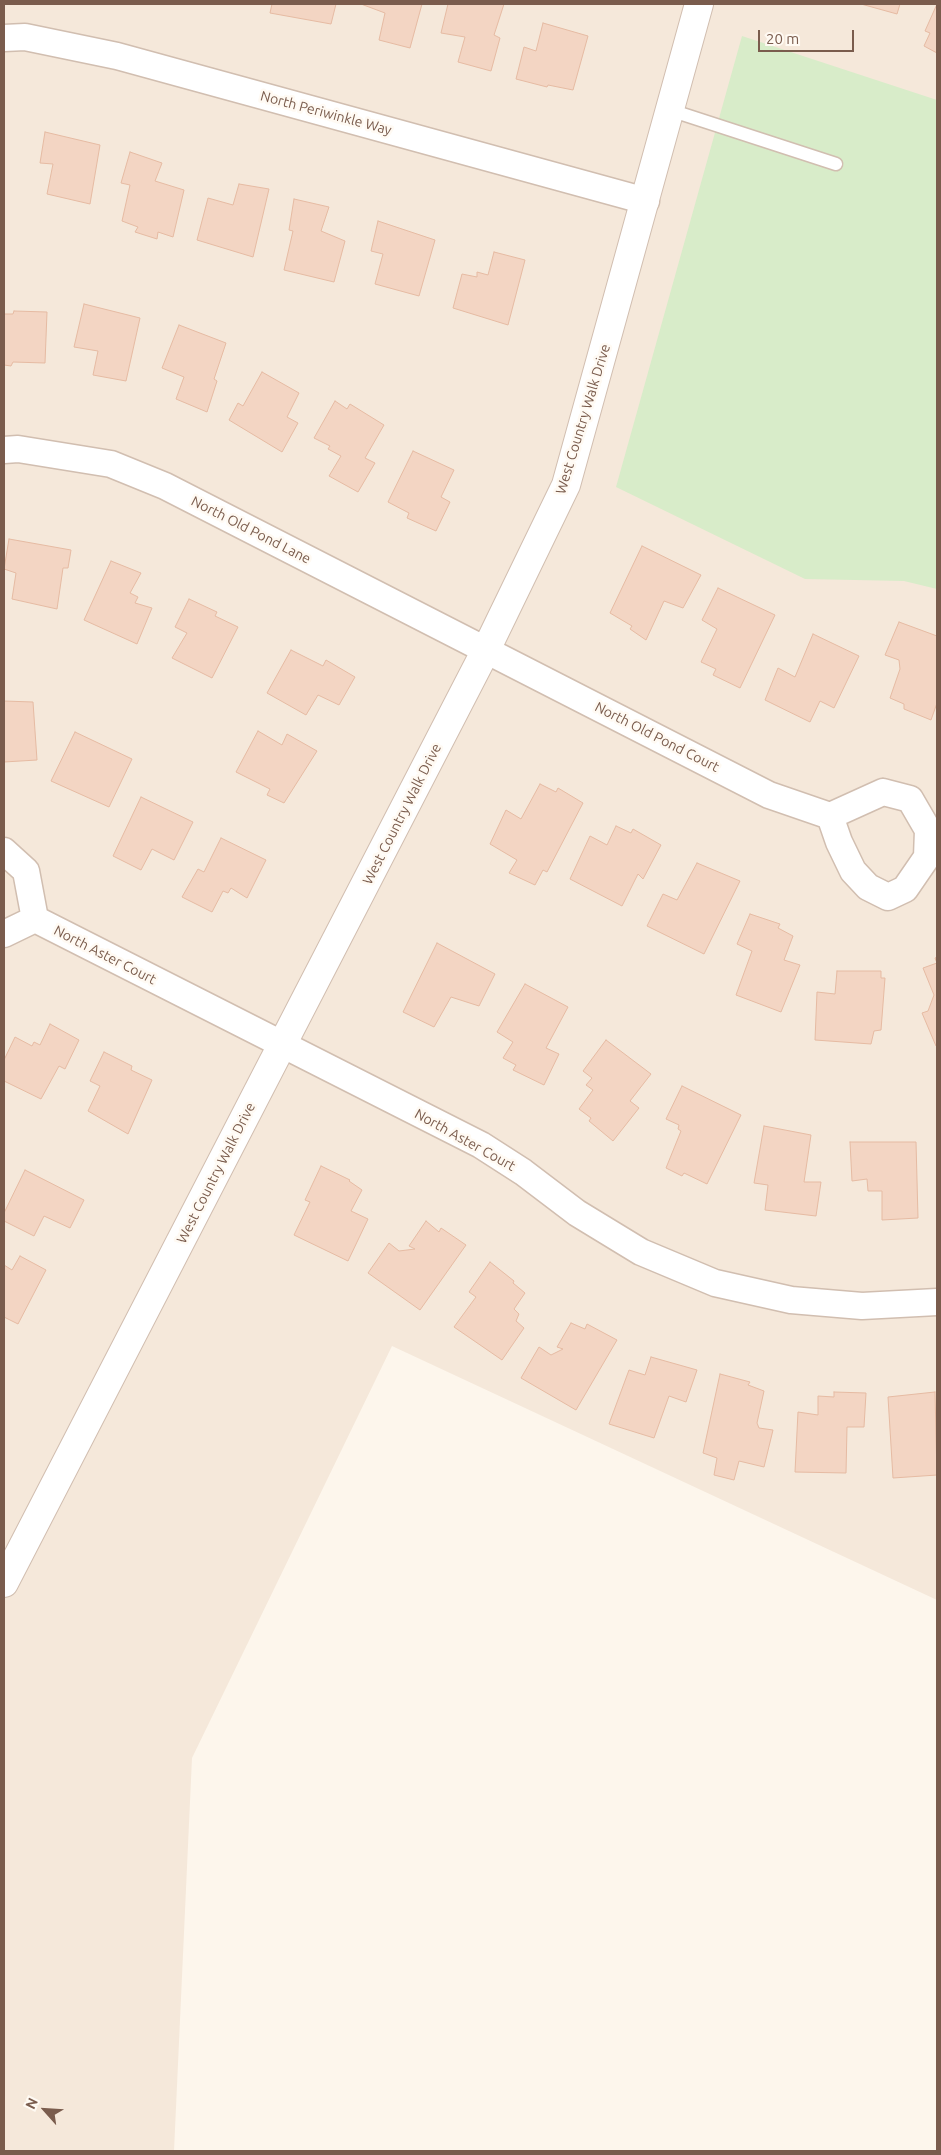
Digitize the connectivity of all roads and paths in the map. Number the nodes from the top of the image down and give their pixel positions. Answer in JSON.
{"nodes":[{"id":1,"x":699,"y":4,"type":"edge"},
{"id":2,"x":4,"y":38,"type":"edge"},
{"id":3,"x":670,"y":110,"type":"junction"},
{"id":4,"x":836,"y":164,"type":"dead end"},
{"id":5,"x":646,"y":201,"type":"junction"},
{"id":6,"x":4,"y":450,"type":"edge"},
{"id":7,"x":486,"y":650,"type":"junction"},
{"id":8,"x":830,"y":816,"type":"dead end"},
{"id":9,"x":4,"y":851,"type":"edge"},
{"id":10,"x":35,"y":919,"type":"junction"},
{"id":11,"x":4,"y":934,"type":"edge"},
{"id":12,"x":282,"y":1044,"type":"junction"},
{"id":13,"x":937,"y":1302,"type":"edge"},
{"id":14,"x":4,"y":1583,"type":"edge"}],
"edges":[{"from":1,"to":3,"type":"street","name":"West Country Walk Drive"},
{"from":2,"to":5,"type":"street","name":"North Periwinkle Way"},
{"from":3,"to":4,"type":"lane"},
{"from":3,"to":5,"type":"street","name":"West Country Walk Drive"},
{"from":5,"to":7,"type":"street","name":"West Country Walk Drive"},
{"from":6,"to":7,"type":"street","name":"North Old Pond Lane"},
{"from":7,"to":8,"type":"street","name":"North Old Pond Court"},
{"from":7,"to":12,"type":"street","name":"West Country Walk Drive"},
{"from":9,"to":10,"type":"street"},
{"from":10,"to":11,"type":"street"},
{"from":10,"to":12,"type":"street","name":"North Aster Court"},
{"from":12,"to":13,"type":"street","name":"North Aster Court"},
{"from":12,"to":14,"type":"street","name":"West Country Walk Drive"}]}
